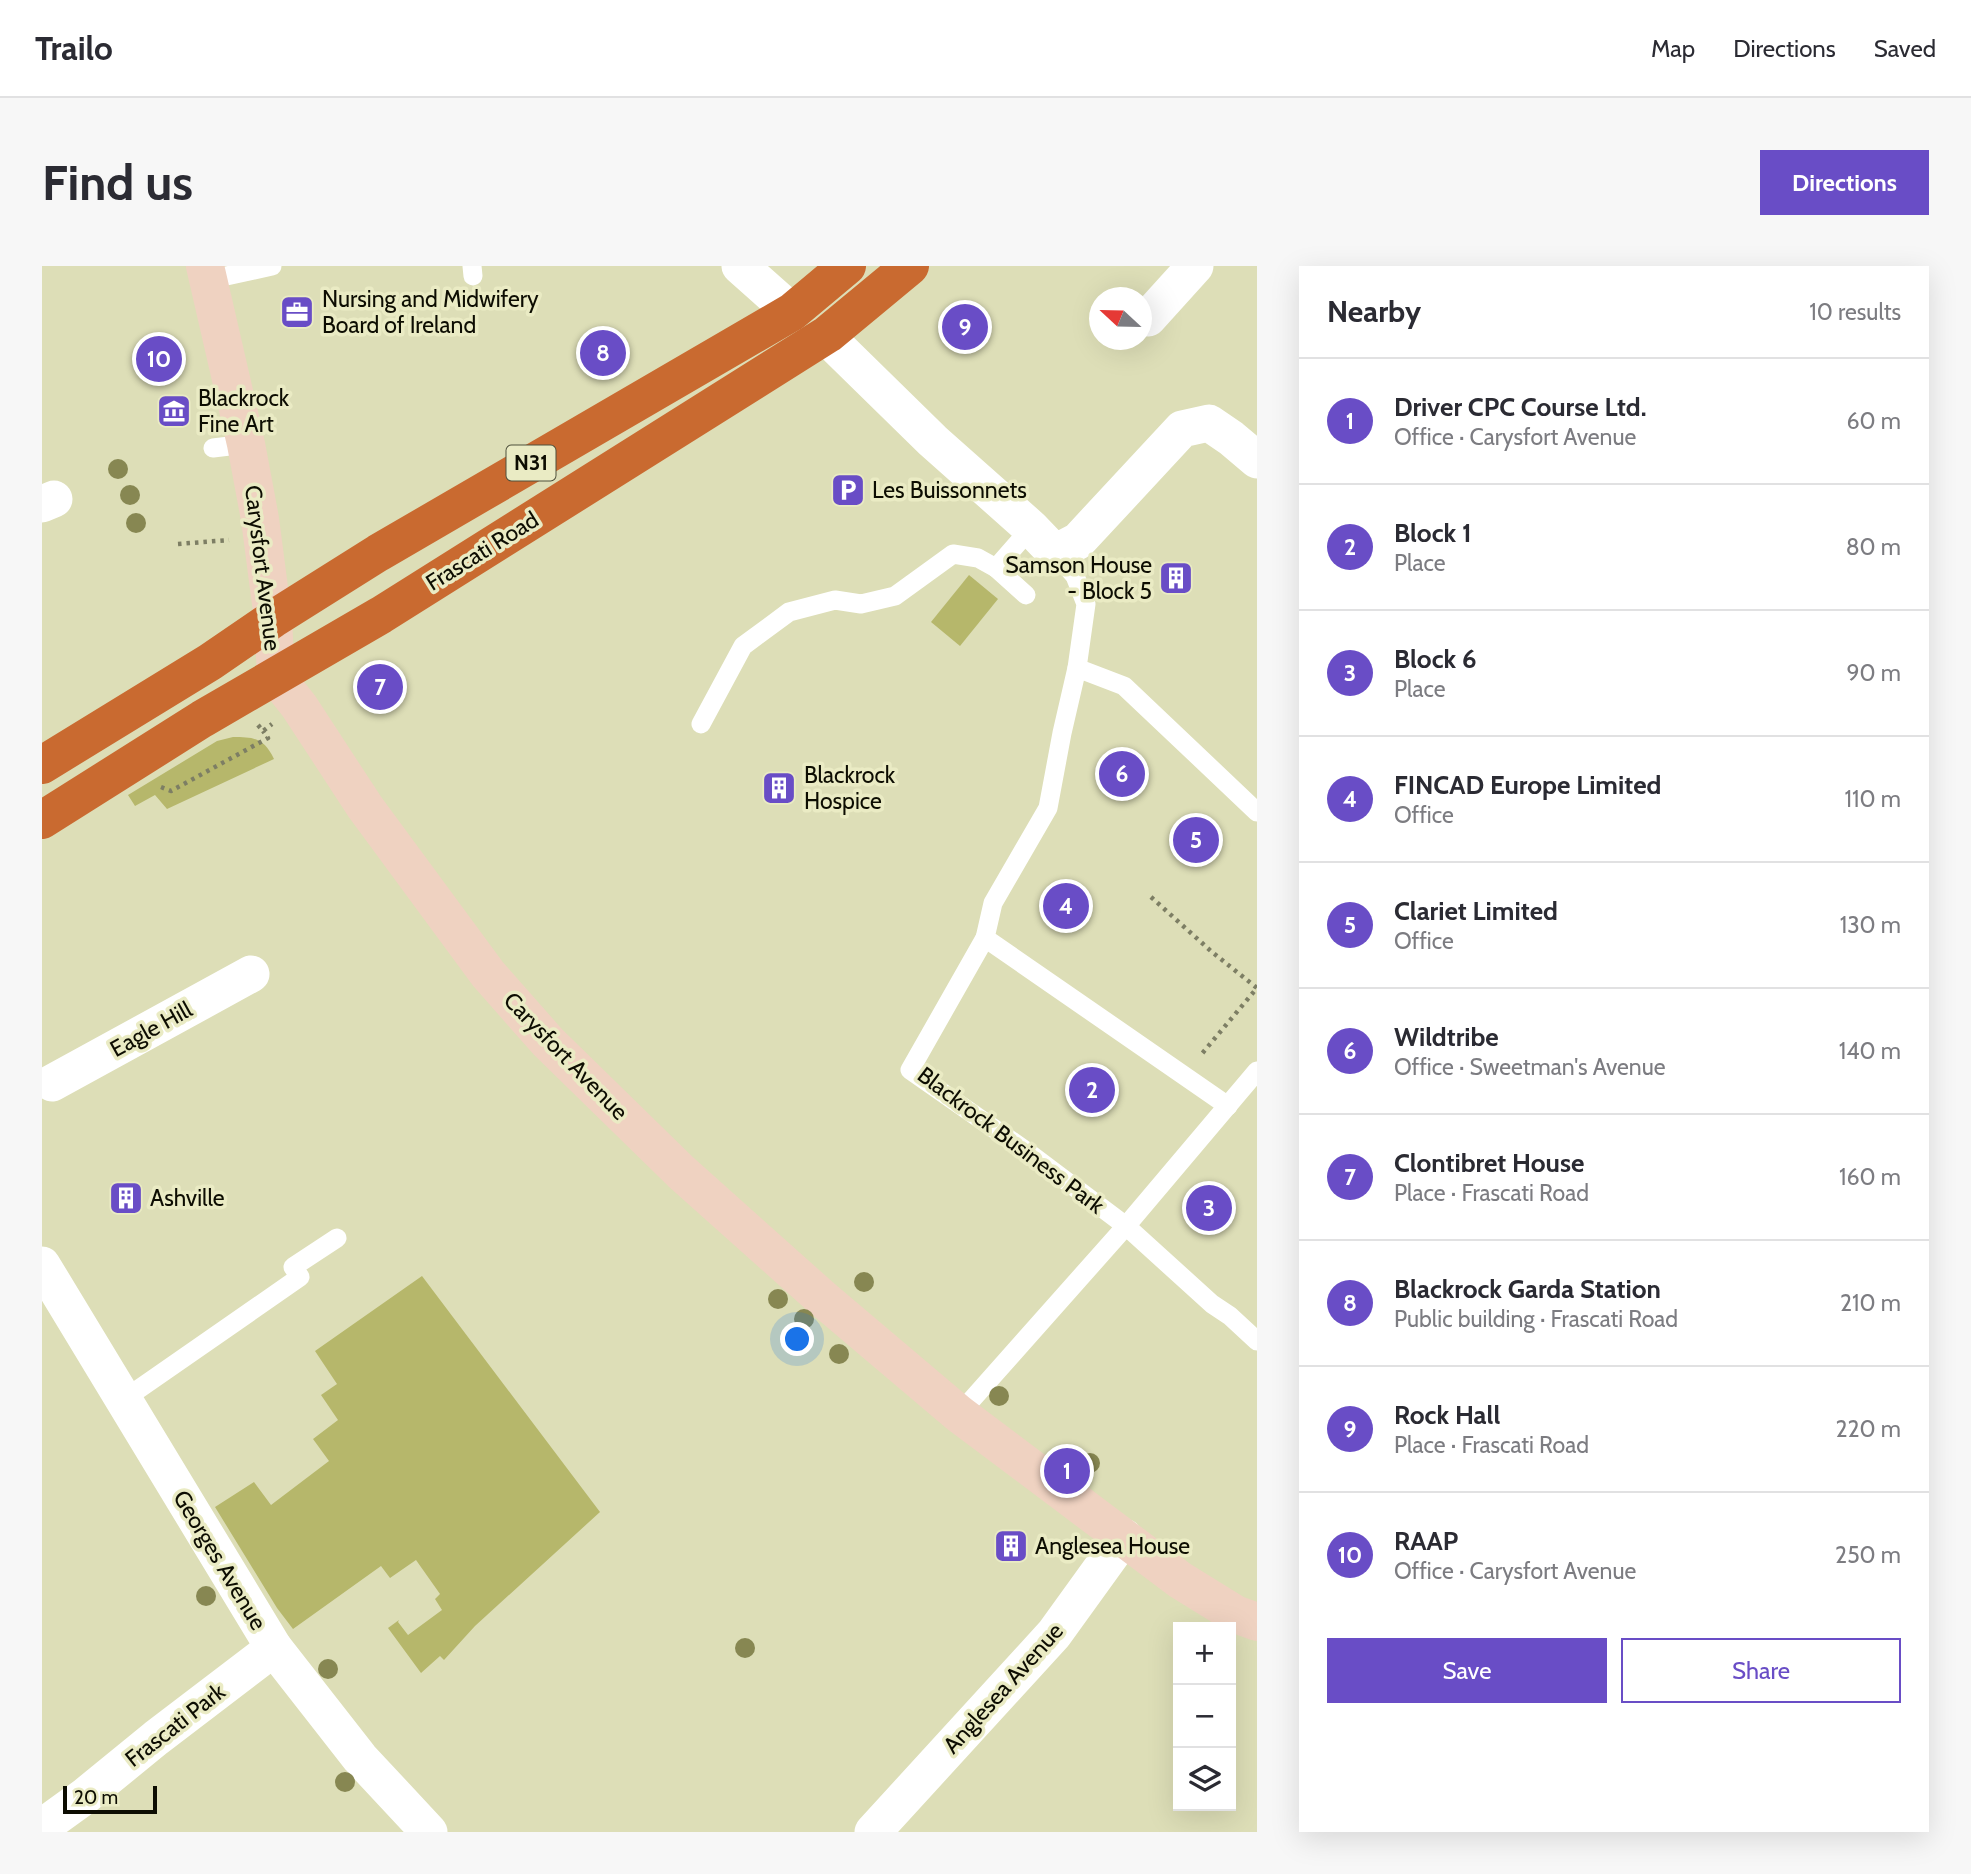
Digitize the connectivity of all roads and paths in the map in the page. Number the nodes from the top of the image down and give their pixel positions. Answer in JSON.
{"nodes":[{"id":1,"x":272,"y":266,"type":"edge"},
{"id":2,"x":740,"y":266,"type":"edge"},
{"id":3,"x":847,"y":266,"type":"edge"},
{"id":4,"x":910,"y":266,"type":"edge"},
{"id":5,"x":1195,"y":266,"type":"edge"},
{"id":6,"x":207,"y":273,"type":"edge"},
{"id":7,"x":792,"y":312,"type":"junction"},
{"id":8,"x":1152,"y":314,"type":"edge"},
{"id":9,"x":828,"y":334,"type":"junction"},
{"id":10,"x":1257,"y":460,"type":"edge"},
{"id":11,"x":230,"y":540,"type":"dead end"},
{"id":12,"x":1043,"y":540,"type":"junction"},
{"id":13,"x":178,"y":544,"type":"dead end"},
{"id":14,"x":996,"y":568,"type":"junction"},
{"id":15,"x":1026,"y":595,"type":"dead end"},
{"id":16,"x":273,"y":619,"type":"junction"},
{"id":17,"x":1077,"y":668,"type":"junction"},
{"id":18,"x":276,"y":677,"type":"junction"},
{"id":19,"x":701,"y":724,"type":"dead end"},
{"id":20,"x":263,"y":731,"type":"dead end"},
{"id":21,"x":42,"y":765,"type":"edge"},
{"id":22,"x":153,"y":784,"type":"dead end"},
{"id":23,"x":1257,"y":811,"type":"edge"},
{"id":24,"x":42,"y":820,"type":"edge"},
{"id":25,"x":1151,"y":897,"type":"dead end"},
{"id":26,"x":985,"y":938,"type":"junction"},
{"id":27,"x":251,"y":974,"type":"dead end"},
{"id":28,"x":1257,"y":1071,"type":"edge"},
{"id":29,"x":1187,"y":1078,"type":"junction"},
{"id":30,"x":52,"y":1083,"type":"dead end"},
{"id":31,"x":1228,"y":1106,"type":"junction"},
{"id":32,"x":1126,"y":1226,"type":"junction"},
{"id":33,"x":337,"y":1238,"type":"dead end"},
{"id":34,"x":42,"y":1265,"type":"edge"},
{"id":35,"x":1257,"y":1340,"type":"edge"},
{"id":36,"x":123,"y":1401,"type":"junction"},
{"id":37,"x":959,"y":1414,"type":"junction"},
{"id":38,"x":1124,"y":1537,"type":"junction"},
{"id":39,"x":1257,"y":1622,"type":"edge"},
{"id":40,"x":274,"y":1648,"type":"junction"},
{"id":41,"x":42,"y":1827,"type":"edge"},
{"id":42,"x":429,"y":1832,"type":"edge"},
{"id":43,"x":873,"y":1832,"type":"edge"}],
"edges":[{"from":1,"to":6,"type":"lane"},
{"from":2,"to":7,"type":"street"},
{"from":3,"to":7,"type":"highway","number":"N31"},
{"from":4,"to":9,"type":"highway","name":"Frascati Road","number":"N31"},
{"from":5,"to":8,"type":"street"},
{"from":6,"to":16,"type":"main road","name":"Carysfort Avenue"},
{"from":7,"to":16,"type":"highway","number":"N31"},
{"from":9,"to":12,"type":"street"},
{"from":9,"to":18,"type":"highway","name":"Frascati Road","number":"N31"},
{"from":10,"to":12,"type":"street"},
{"from":11,"to":13,"type":"path"},
{"from":12,"to":14,"type":"lane"},
{"from":12,"to":17,"type":"lane","name":"Blackrock Business Park"},
{"from":14,"to":15,"type":"lane"},
{"from":14,"to":19,"type":"lane"},
{"from":16,"to":18,"type":"main road","name":"Carysfort Avenue"},
{"from":16,"to":21,"type":"highway","number":"N31"},
{"from":17,"to":23,"type":"lane"},
{"from":17,"to":26,"type":"lane","name":"Blackrock Business Park"},
{"from":18,"to":24,"type":"highway","name":"Frascati Road","number":"N31"},
{"from":18,"to":37,"type":"main road","name":"Carysfort Avenue"},
{"from":20,"to":22,"type":"path"},
{"from":25,"to":29,"type":"path"},
{"from":26,"to":29,"type":"lane"},
{"from":26,"to":32,"type":"lane","name":"Blackrock Business Park"},
{"from":27,"to":30,"type":"street","name":"Eagle Hill"},
{"from":28,"to":31,"type":"lane","name":"Blackrock Business Park"},
{"from":29,"to":31,"type":"lane"},
{"from":31,"to":32,"type":"lane","name":"Blackrock Business Park"},
{"from":32,"to":35,"type":"lane","name":"Blackrock Business Park"},
{"from":32,"to":37,"type":"lane","name":"Blackrock Business Park"},
{"from":33,"to":36,"type":"lane"},
{"from":34,"to":36,"type":"street","name":"Georges Avenue"},
{"from":36,"to":40,"type":"street","name":"Georges Avenue"},
{"from":37,"to":38,"type":"main road","name":"Carysfort Avenue"},
{"from":38,"to":39,"type":"main road","name":"Carysfort Avenue"},
{"from":38,"to":43,"type":"street","name":"Anglesea Avenue"},
{"from":40,"to":41,"type":"street","name":"Frascati Park"},
{"from":40,"to":42,"type":"street","name":"Georges Avenue"}]}
